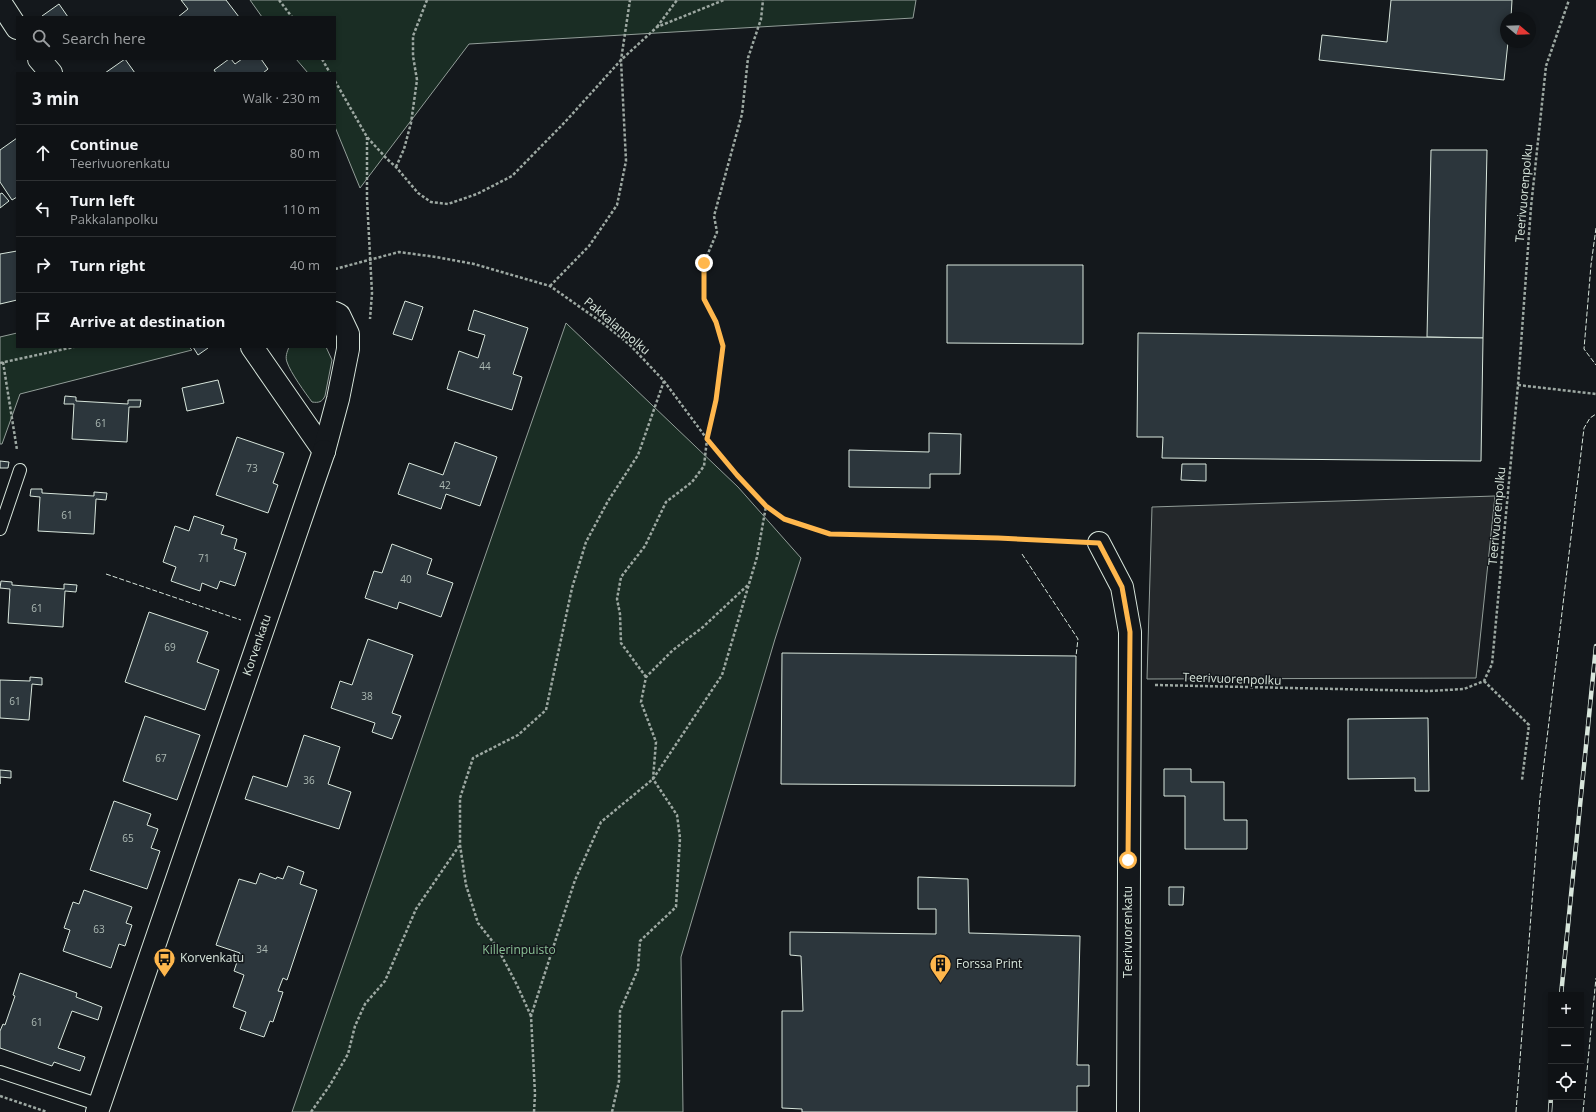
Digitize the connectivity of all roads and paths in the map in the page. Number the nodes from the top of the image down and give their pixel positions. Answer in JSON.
{"nodes":[{"id":1,"x":279,"y":0,"type":"edge"},
{"id":2,"x":427,"y":0,"type":"edge"},
{"id":3,"x":630,"y":0,"type":"edge"},
{"id":4,"x":677,"y":0,"type":"edge"},
{"id":5,"x":724,"y":0,"type":"edge"},
{"id":6,"x":763,"y":0,"type":"edge"},
{"id":7,"x":1569,"y":0,"type":"edge"},
{"id":8,"x":0,"y":2,"type":"edge"},
{"id":9,"x":291,"y":16,"type":"edge"},
{"id":10,"x":16,"y":26,"type":"edge"},
{"id":11,"x":657,"y":26,"type":"junction"},
{"id":12,"x":40,"y":60,"type":"edge"},
{"id":13,"x":323,"y":60,"type":"edge"},
{"id":14,"x":621,"y":60,"type":"junction"},
{"id":15,"x":49,"y":72,"type":"edge"},
{"id":16,"x":329,"y":72,"type":"edge"},
{"id":17,"x":336,"y":83,"type":"edge"},
{"id":18,"x":367,"y":138,"type":"junction"},
{"id":19,"x":396,"y":167,"type":"junction"},
{"id":20,"x":371,"y":260,"type":"junction"},
{"id":21,"x":336,"y":269,"type":"edge"},
{"id":22,"x":550,"y":286,"type":"junction"},
{"id":23,"x":336,"y":314,"type":"edge"},
{"id":24,"x":69,"y":348,"type":"edge"},
{"id":25,"x":253,"y":348,"type":"edge"},
{"id":26,"x":2,"y":362,"type":"edge"},
{"id":27,"x":664,"y":381,"type":"junction"},
{"id":28,"x":1518,"y":385,"type":"junction"},
{"id":29,"x":1596,"y":394,"type":"edge"},
{"id":30,"x":707,"y":439,"type":"junction"},
{"id":31,"x":324,"y":451,"type":"junction"},
{"id":32,"x":20,"y":470,"type":"joint"},
{"id":33,"x":766,"y":506,"type":"junction"},
{"id":34,"x":0,"y":529,"type":"edge"},
{"id":35,"x":1099,"y":543,"type":"joint"},
{"id":36,"x":749,"y":584,"type":"junction"},
{"id":37,"x":646,"y":677,"type":"junction"},
{"id":38,"x":1484,"y":681,"type":"junction"},
{"id":39,"x":1130,"y":684,"type":"junction"},
{"id":40,"x":653,"y":779,"type":"junction"},
{"id":41,"x":1522,"y":780,"type":"dead end"},
{"id":42,"x":460,"y":845,"type":"junction"},
{"id":43,"x":531,"y":1016,"type":"junction"},
{"id":44,"x":0,"y":1072,"type":"edge"},
{"id":45,"x":0,"y":1096,"type":"edge"},
{"id":46,"x":98,"y":1109,"type":"edge"},
{"id":47,"x":47,"y":1112,"type":"edge"},
{"id":48,"x":311,"y":1112,"type":"edge"},
{"id":49,"x":534,"y":1112,"type":"edge"},
{"id":50,"x":612,"y":1112,"type":"edge"},
{"id":51,"x":1128,"y":1112,"type":"edge"}],
"edges":[{"from":1,"to":9,"type":"path"},
{"from":2,"to":19,"type":"path"},
{"from":3,"to":14,"type":"path"},
{"from":4,"to":11,"type":"path"},
{"from":5,"to":11,"type":"path"},
{"from":6,"to":30,"type":"path"},
{"from":7,"to":28,"type":"path","name":"Teerivuorenpolku"},
{"from":8,"to":10,"type":"street"},
{"from":11,"to":14,"type":"path"},
{"from":12,"to":15,"type":"street"},
{"from":13,"to":16,"type":"path"},
{"from":14,"to":19,"type":"path"},
{"from":14,"to":22,"type":"path"},
{"from":17,"to":18,"type":"path"},
{"from":18,"to":19,"type":"path"},
{"from":18,"to":20,"type":"path"},
{"from":20,"to":21,"type":"path","name":"Pakkalanpolku"},
{"from":20,"to":22,"type":"path","name":"Pakkalanpolku"},
{"from":22,"to":27,"type":"path","name":"Pakkalanpolku"},
{"from":23,"to":31,"type":"street","name":"Korvenkatu"},
{"from":24,"to":26,"type":"path"},
{"from":25,"to":31,"type":"street"},
{"from":26,"to":32,"type":"path"},
{"from":27,"to":30,"type":"path","name":"Pakkalanpolku"},
{"from":27,"to":42,"type":"path"},
{"from":28,"to":29,"type":"path"},
{"from":28,"to":38,"type":"path","name":"Teerivuorenpolku"},
{"from":30,"to":33,"type":"path","name":"Pakkalanpolku"},
{"from":30,"to":37,"type":"path"},
{"from":31,"to":46,"type":"street","name":"Korvenkatu"},
{"from":32,"to":34,"type":"lane"},
{"from":33,"to":35,"type":"path","name":"Pakkalanpolku"},
{"from":33,"to":36,"type":"path"},
{"from":35,"to":39,"type":"street","name":"Teerivuorenkatu"},
{"from":36,"to":37,"type":"path"},
{"from":36,"to":40,"type":"path"},
{"from":37,"to":40,"type":"path"},
{"from":38,"to":39,"type":"path","name":"Teerivuorenpolku"},
{"from":38,"to":41,"type":"path"},
{"from":39,"to":51,"type":"street","name":"Teerivuorenkatu"},
{"from":40,"to":43,"type":"path"},
{"from":40,"to":50,"type":"path"},
{"from":42,"to":43,"type":"path"},
{"from":42,"to":48,"type":"path"},
{"from":43,"to":49,"type":"path"},
{"from":44,"to":46,"type":"lane"},
{"from":45,"to":47,"type":"path"}]}
